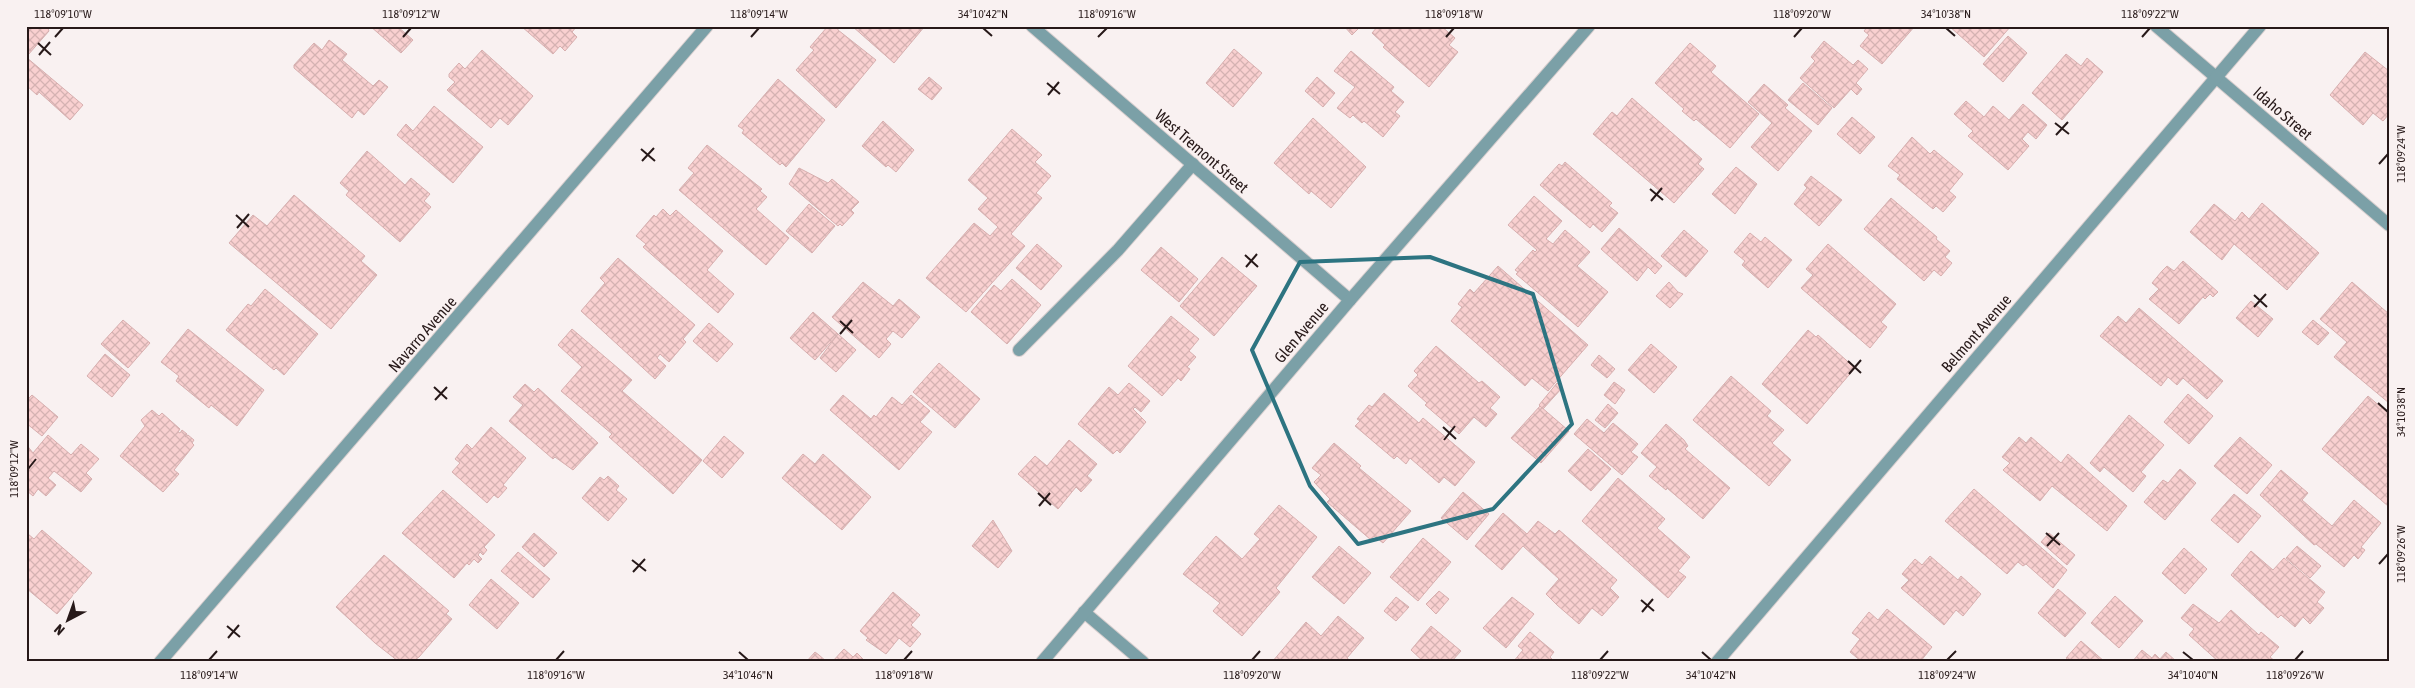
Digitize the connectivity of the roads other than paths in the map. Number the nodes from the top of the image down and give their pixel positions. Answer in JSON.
{"nodes":[{"id":1,"x":707,"y":26,"type":"edge"},
{"id":2,"x":1032,"y":26,"type":"edge"},
{"id":3,"x":1589,"y":26,"type":"edge"},
{"id":4,"x":2156,"y":26,"type":"edge"},
{"id":5,"x":2260,"y":26,"type":"edge"},
{"id":6,"x":2216,"y":77,"type":"junction"},
{"id":7,"x":1193,"y":164,"type":"junction"},
{"id":8,"x":2389,"y":225,"type":"edge"},
{"id":9,"x":1350,"y":300,"type":"junction"},
{"id":10,"x":1019,"y":350,"type":"dead end"},
{"id":11,"x":1084,"y":612,"type":"junction"},
{"id":12,"x":160,"y":662,"type":"edge"},
{"id":13,"x":1042,"y":662,"type":"edge"},
{"id":14,"x":1143,"y":662,"type":"edge"},
{"id":15,"x":1717,"y":662,"type":"edge"}],
"edges":[{"from":1,"to":12,"type":"street","name":"Navarro Avenue"},
{"from":2,"to":7,"type":"street","name":"West Tremont Street"},
{"from":3,"to":9,"type":"street","name":"Glen Avenue"},
{"from":4,"to":6,"type":"street","name":"Idaho Street"},
{"from":5,"to":6,"type":"street","name":"Belmont Avenue"},
{"from":6,"to":8,"type":"street","name":"Idaho Street"},
{"from":6,"to":15,"type":"street","name":"Belmont Avenue"},
{"from":7,"to":9,"type":"street","name":"West Tremont Street"},
{"from":7,"to":10,"type":"street"},
{"from":9,"to":11,"type":"street","name":"Glen Avenue"},
{"from":11,"to":13,"type":"street","name":"Glen Avenue"},
{"from":11,"to":14,"type":"street"}]}
